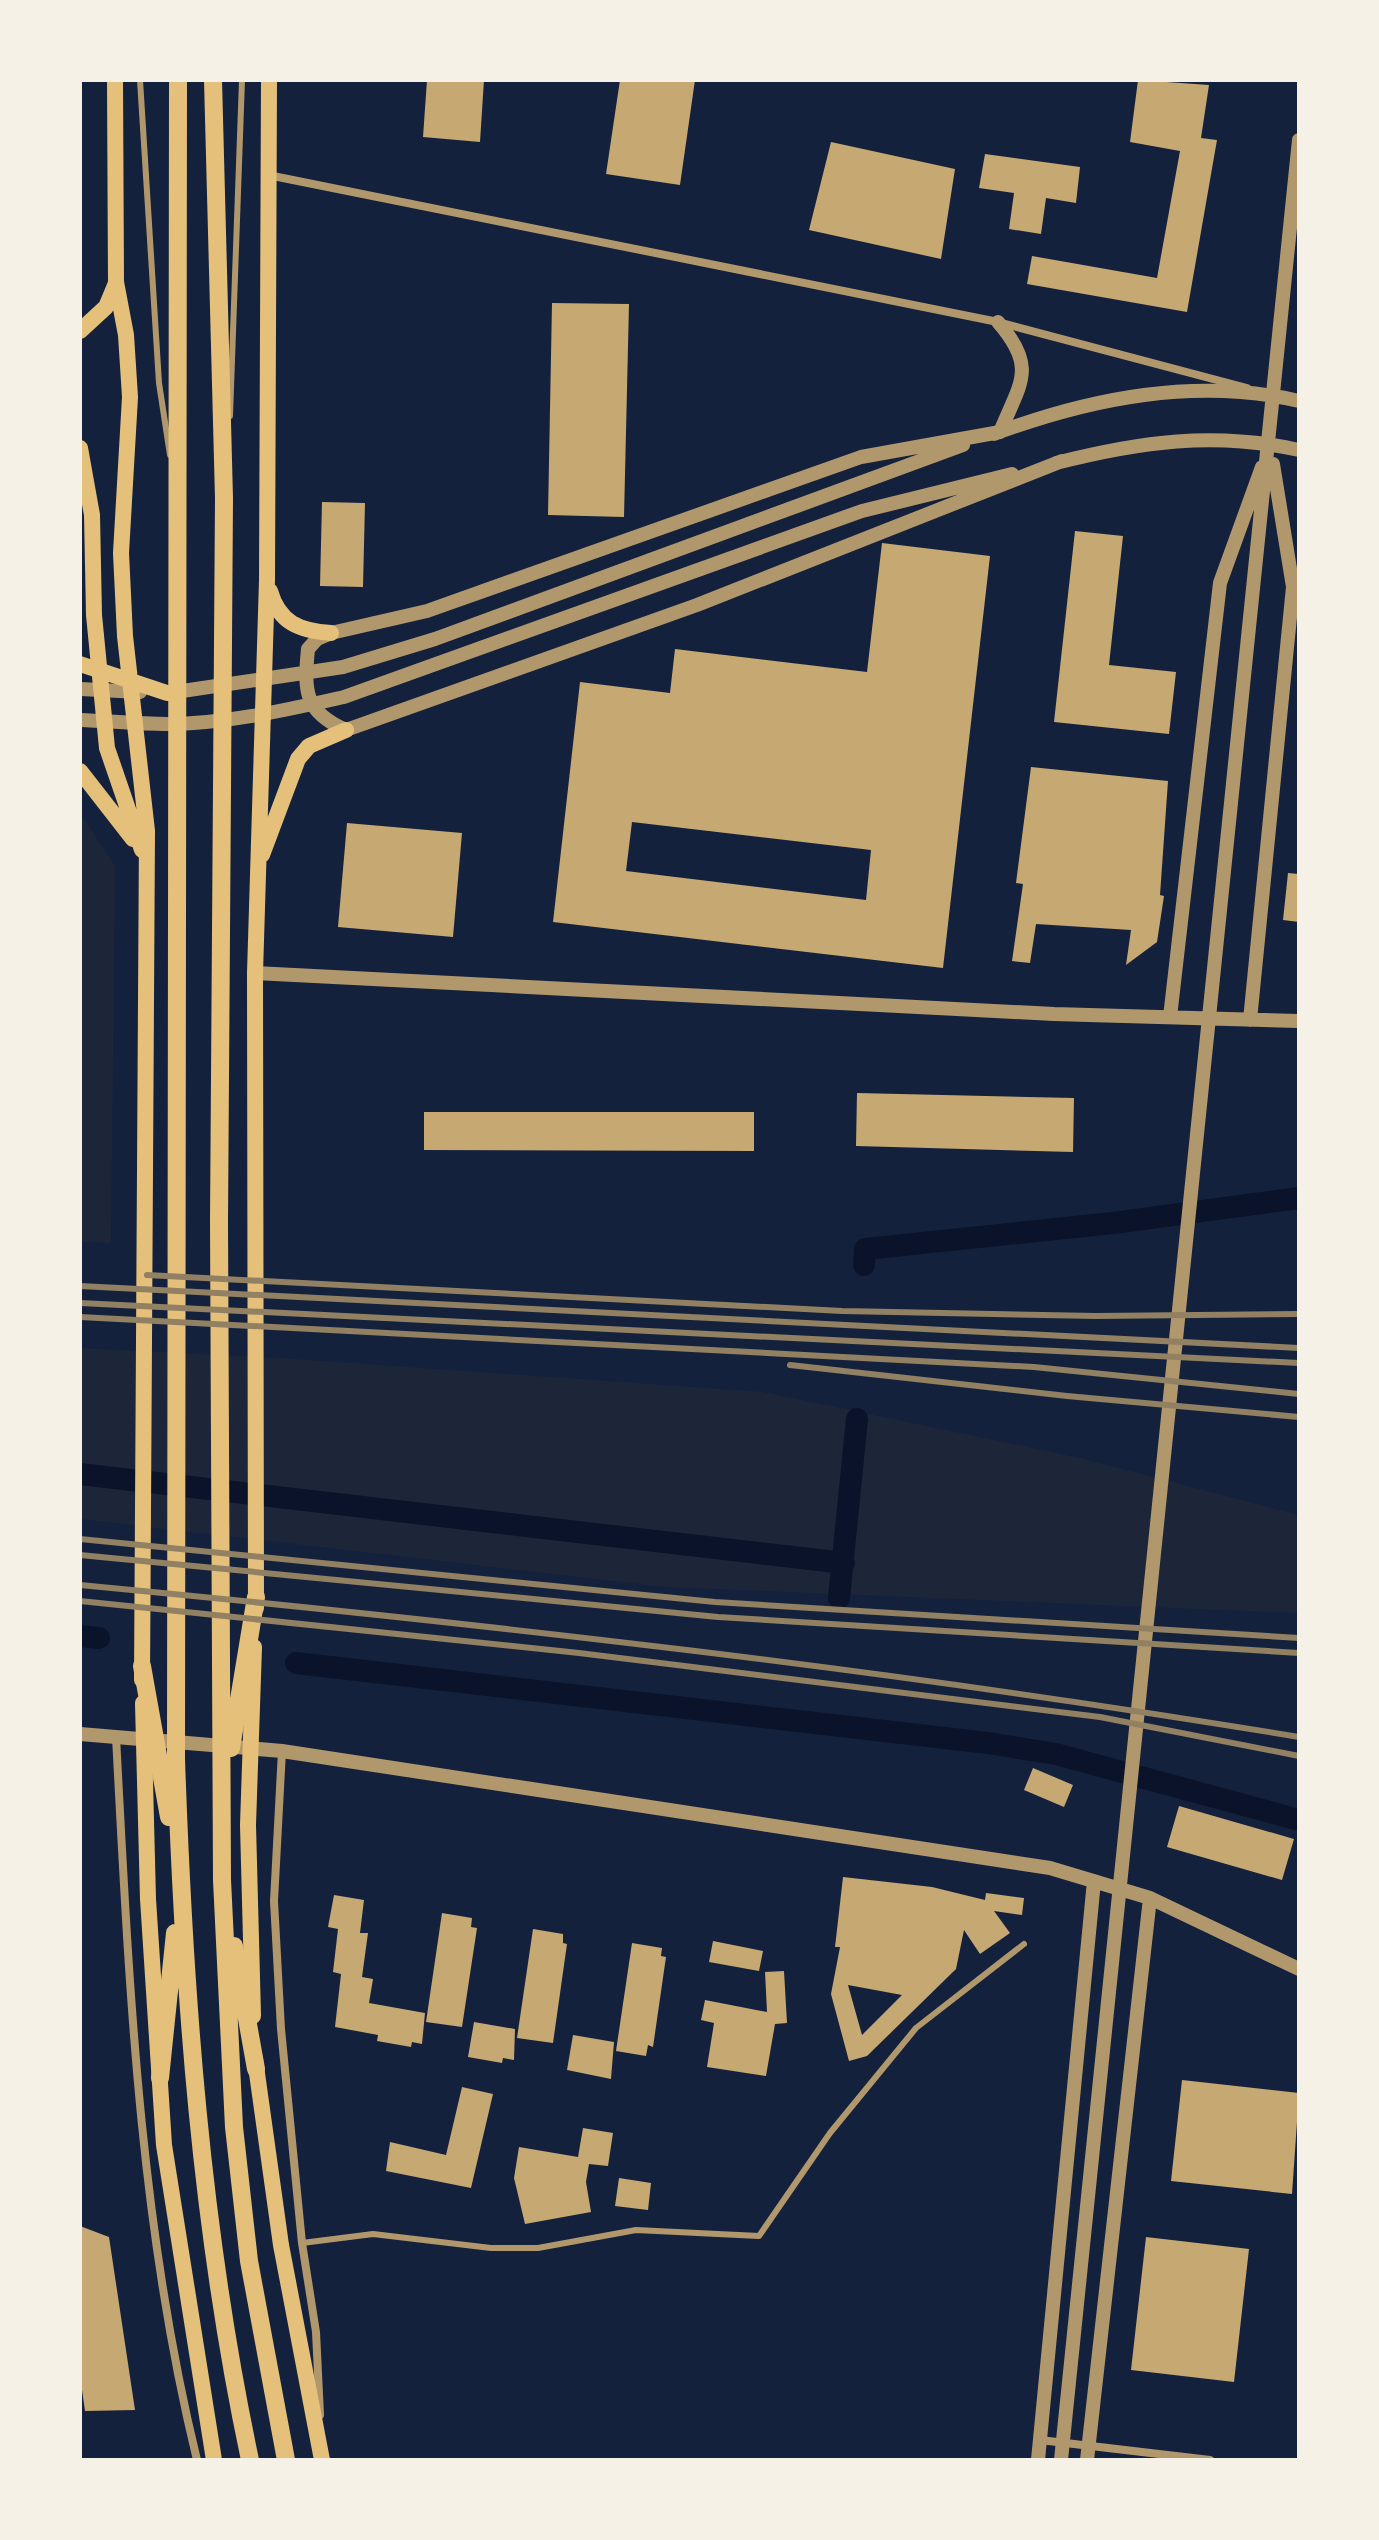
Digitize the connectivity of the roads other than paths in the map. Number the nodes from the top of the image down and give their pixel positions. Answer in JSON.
{"nodes":[{"id":1,"x":115,"y":80,"type":"edge"},
{"id":2,"x":140,"y":80,"type":"edge"},
{"id":3,"x":178,"y":80,"type":"edge"},
{"id":4,"x":213,"y":80,"type":"edge"},
{"id":5,"x":242,"y":80,"type":"edge"},
{"id":6,"x":269,"y":80,"type":"edge"},
{"id":7,"x":1299,"y":140,"type":"edge"},
{"id":8,"x":267,"y":175,"type":"junction"},
{"id":9,"x":116,"y":282,"type":"junction"},
{"id":10,"x":998,"y":322,"type":"junction"},
{"id":11,"x":80,"y":331,"type":"edge"},
{"id":12,"x":1271,"y":394,"type":"junction"},
{"id":13,"x":1299,"y":401,"type":"edge"},
{"id":14,"x":1000,"y":432,"type":"junction"},
{"id":15,"x":1270,"y":444,"type":"junction"},
{"id":16,"x":80,"y":448,"type":"edge"},
{"id":17,"x":1299,"y":450,"type":"edge"},
{"id":18,"x":1062,"y":461,"type":"junction"},
{"id":19,"x":224,"y":498,"type":"junction"},
{"id":20,"x":180,"y":527,"type":"junction"},
{"id":21,"x":267,"y":580,"type":"junction"},
{"id":22,"x":331,"y":633,"type":"junction"},
{"id":23,"x":80,"y":664,"type":"edge"},
{"id":24,"x":80,"y":689,"type":"edge"},
{"id":25,"x":167,"y":693,"type":"junction"},
{"id":26,"x":80,"y":720,"type":"edge"},
{"id":27,"x":346,"y":730,"type":"junction"},
{"id":28,"x":80,"y":771,"type":"edge"},
{"id":29,"x":142,"y":850,"type":"junction"},
{"id":30,"x":257,"y":871,"type":"junction"},
{"id":31,"x":148,"y":964,"type":"junction"},
{"id":32,"x":255,"y":973,"type":"junction"},
{"id":33,"x":1170,"y":1017,"type":"junction"},
{"id":34,"x":1250,"y":1020,"type":"junction"},
{"id":35,"x":1299,"y":1021,"type":"edge"},
{"id":36,"x":256,"y":1597,"type":"junction"},
{"id":37,"x":142,"y":1666,"type":"junction"},
{"id":38,"x":80,"y":1734,"type":"edge"},
{"id":39,"x":116,"y":1737,"type":"junction"},
{"id":40,"x":282,"y":1751,"type":"junction"},
{"id":41,"x":222,"y":1798,"type":"junction"},
{"id":42,"x":180,"y":1880,"type":"junction"},
{"id":43,"x":222,"y":1880,"type":"junction"},
{"id":44,"x":1094,"y":1881,"type":"junction"},
{"id":45,"x":1150,"y":1898,"type":"junction"},
{"id":46,"x":1024,"y":1944,"type":"dead end"},
{"id":47,"x":1299,"y":1969,"type":"edge"},
{"id":48,"x":256,"y":2069,"type":"junction"},
{"id":49,"x":160,"y":2078,"type":"junction"},
{"id":50,"x":302,"y":2243,"type":"junction"},
{"id":51,"x":1040,"y":2440,"type":"junction"},
{"id":52,"x":1088,"y":2453,"type":"edge"},
{"id":53,"x":197,"y":2460,"type":"edge"},
{"id":54,"x":214,"y":2460,"type":"edge"},
{"id":55,"x":250,"y":2460,"type":"edge"},
{"id":56,"x":286,"y":2460,"type":"edge"},
{"id":57,"x":322,"y":2460,"type":"edge"},
{"id":58,"x":1038,"y":2460,"type":"edge"},
{"id":59,"x":1061,"y":2460,"type":"edge"},
{"id":60,"x":1210,"y":2460,"type":"edge"}],
"edges":[{"from":1,"to":9,"type":"main road"},
{"from":2,"to":20,"type":"lane"},
{"from":3,"to":20,"type":"highway"},
{"from":4,"to":19,"type":"highway"},
{"from":5,"to":19,"type":"lane"},
{"from":6,"to":8,"type":"main road"},
{"from":7,"to":12,"type":"street"},
{"from":8,"to":10,"type":"street"},
{"from":8,"to":21,"type":"main road"},
{"from":9,"to":11,"type":"main road"},
{"from":9,"to":31,"type":"main road"},
{"from":10,"to":12,"type":"street"},
{"from":10,"to":14,"type":"street"},
{"from":12,"to":13,"type":"street"},
{"from":12,"to":14,"type":"street"},
{"from":12,"to":15,"type":"street"},
{"from":14,"to":22,"type":"street"},
{"from":14,"to":25,"type":"street"},
{"from":15,"to":17,"type":"street"},
{"from":15,"to":18,"type":"street"},
{"from":15,"to":33,"type":"street"},
{"from":15,"to":34,"type":"street"},
{"from":15,"to":59,"type":"street"},
{"from":16,"to":29,"type":"main road"},
{"from":18,"to":26,"type":"street"},
{"from":18,"to":27,"type":"street"},
{"from":19,"to":41,"type":"highway"},
{"from":20,"to":42,"type":"highway"},
{"from":21,"to":22,"type":"main road"},
{"from":21,"to":30,"type":"main road"},
{"from":22,"to":27,"type":"street"},
{"from":23,"to":25,"type":"main road"},
{"from":24,"to":25,"type":"street"},
{"from":27,"to":30,"type":"main road"},
{"from":28,"to":29,"type":"main road"},
{"from":29,"to":31,"type":"main road"},
{"from":30,"to":32,"type":"main road"},
{"from":31,"to":37,"type":"main road"},
{"from":32,"to":33,"type":"street"},
{"from":32,"to":36,"type":"main road"},
{"from":33,"to":34,"type":"street"},
{"from":34,"to":35,"type":"street"},
{"from":36,"to":41,"type":"highway"},
{"from":36,"to":48,"type":"main road"},
{"from":37,"to":42,"type":"highway"},
{"from":37,"to":49,"type":"main road"},
{"from":38,"to":39,"type":"street"},
{"from":39,"to":40,"type":"street"},
{"from":39,"to":53,"type":"street"},
{"from":40,"to":44,"type":"street"},
{"from":40,"to":50,"type":"street"},
{"from":41,"to":43,"type":"highway"},
{"from":42,"to":49,"type":"highway"},
{"from":42,"to":55,"type":"highway"},
{"from":43,"to":48,"type":"highway"},
{"from":43,"to":56,"type":"highway"},
{"from":44,"to":45,"type":"street"},
{"from":44,"to":51,"type":"street"},
{"from":45,"to":47,"type":"street"},
{"from":45,"to":52,"type":"street"},
{"from":46,"to":50,"type":"lane"},
{"from":48,"to":57,"type":"main road"},
{"from":49,"to":54,"type":"main road"},
{"from":50,"to":57,"type":"street"},
{"from":51,"to":52,"type":"street"},
{"from":51,"to":58,"type":"street"},
{"from":52,"to":60,"type":"street"}]}
